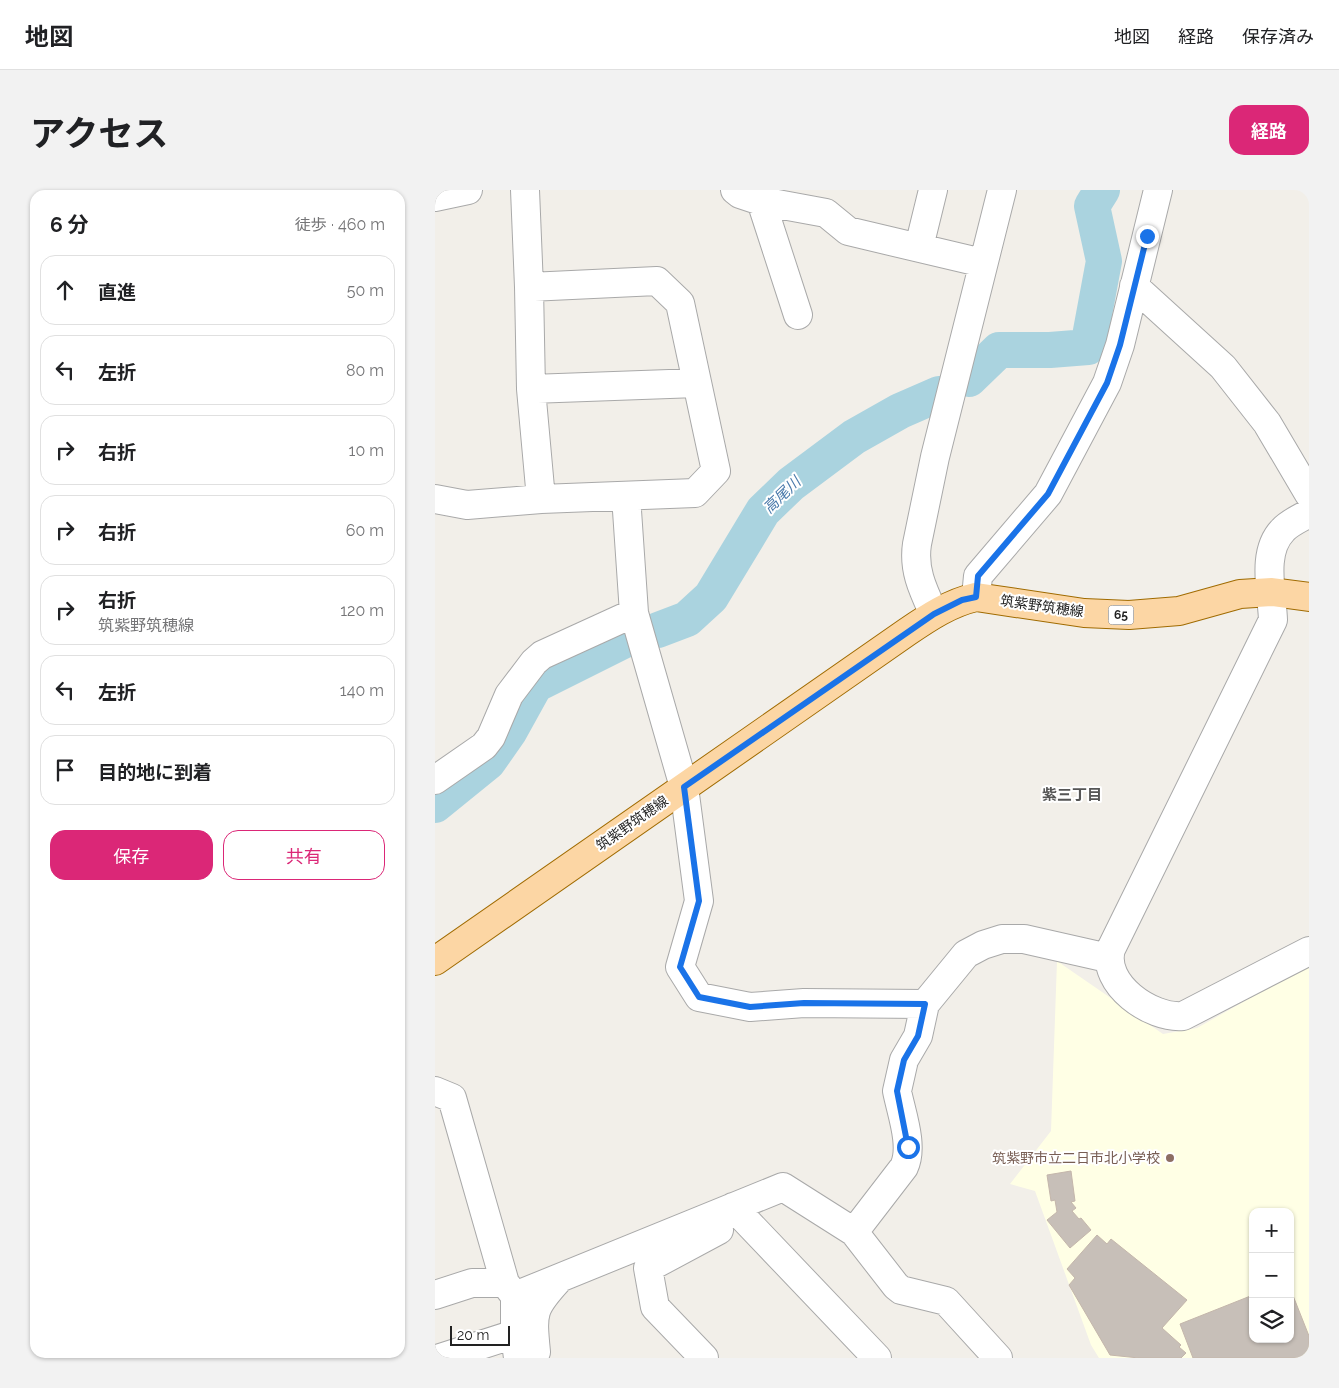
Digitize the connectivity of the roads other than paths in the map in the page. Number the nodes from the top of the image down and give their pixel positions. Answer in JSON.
{"nodes":[{"id":1,"x":468,"y":190,"type":"edge"},
{"id":2,"x":525,"y":190,"type":"edge"},
{"id":3,"x":735,"y":190,"type":"edge"},
{"id":4,"x":933,"y":190,"type":"edge"},
{"id":5,"x":1002,"y":190,"type":"edge"},
{"id":6,"x":1159,"y":190,"type":"edge"},
{"id":7,"x":435,"y":197,"type":"edge"},
{"id":8,"x":761,"y":201,"type":"junction"},
{"id":9,"x":828,"y":201,"type":"edge"},
{"id":10,"x":919,"y":247,"type":"junction"},
{"id":11,"x":983,"y":263,"type":"junction"},
{"id":12,"x":529,"y":286,"type":"junction"},
{"id":13,"x":1135,"y":286,"type":"junction"},
{"id":14,"x":798,"y":315,"type":"dead end"},
{"id":15,"x":697,"y":383,"type":"junction"},
{"id":16,"x":531,"y":389,"type":"junction"},
{"id":17,"x":1309,"y":494,"type":"edge"},
{"id":18,"x":626,"y":496,"type":"junction"},
{"id":19,"x":435,"y":499,"type":"edge"},
{"id":20,"x":541,"y":499,"type":"junction"},
{"id":21,"x":1309,"y":513,"type":"edge"},
{"id":22,"x":1272,"y":592,"type":"junction"},
{"id":23,"x":976,"y":597,"type":"junction"},
{"id":24,"x":1309,"y":597,"type":"edge"},
{"id":25,"x":634,"y":613,"type":"junction"},
{"id":26,"x":934,"y":614,"type":"junction"},
{"id":27,"x":435,"y":780,"type":"edge"},
{"id":28,"x":684,"y":787,"type":"junction"},
{"id":29,"x":1309,"y":951,"type":"edge"},
{"id":30,"x":1108,"y":958,"type":"junction"},
{"id":31,"x":435,"y":961,"type":"edge"},
{"id":32,"x":925,"y":1004,"type":"junction"},
{"id":33,"x":435,"y":1091,"type":"edge"},
{"id":34,"x":738,"y":1212,"type":"junction"},
{"id":35,"x":854,"y":1232,"type":"junction"},
{"id":36,"x":560,"y":1278,"type":"junction"},
{"id":37,"x":510,"y":1289,"type":"junction"},
{"id":38,"x":435,"y":1295,"type":"edge"},
{"id":39,"x":517,"y":1346,"type":"edge"},
{"id":40,"x":440,"y":1358,"type":"edge"},
{"id":41,"x":537,"y":1358,"type":"edge"},
{"id":42,"x":704,"y":1358,"type":"edge"},
{"id":43,"x":877,"y":1358,"type":"edge"},
{"id":44,"x":998,"y":1358,"type":"edge"}],
"edges":[{"from":1,"to":7,"type":"street"},
{"from":2,"to":12,"type":"street"},
{"from":3,"to":8,"type":"street"},
{"from":4,"to":10,"type":"street"},
{"from":5,"to":11,"type":"street"},
{"from":6,"to":13,"type":"street"},
{"from":8,"to":9,"type":"street"},
{"from":8,"to":14,"type":"street"},
{"from":9,"to":10,"type":"street"},
{"from":10,"to":11,"type":"street"},
{"from":11,"to":26,"type":"street"},
{"from":12,"to":15,"type":"street"},
{"from":12,"to":16,"type":"street"},
{"from":13,"to":17,"type":"street"},
{"from":13,"to":23,"type":"street"},
{"from":15,"to":16,"type":"street"},
{"from":15,"to":18,"type":"street"},
{"from":16,"to":20,"type":"street"},
{"from":18,"to":20,"type":"street"},
{"from":18,"to":25,"type":"street"},
{"from":19,"to":20,"type":"street"},
{"from":21,"to":22,"type":"street"},
{"from":22,"to":23,"type":"main road","name":"筑紫野筑穂線","number":"65"},
{"from":22,"to":24,"type":"main road","name":"筑紫野筑穂線","number":"65"},
{"from":22,"to":30,"type":"street"},
{"from":23,"to":26,"type":"main road","name":"筑紫野筑穂線","number":"65"},
{"from":25,"to":27,"type":"street"},
{"from":25,"to":28,"type":"street"},
{"from":26,"to":28,"type":"main road","name":"筑紫野筑穂線","number":"65"},
{"from":28,"to":31,"type":"main road","name":"筑紫野筑穂線","number":"65"},
{"from":28,"to":32,"type":"street"},
{"from":29,"to":30,"type":"street"},
{"from":30,"to":32,"type":"street"},
{"from":32,"to":35,"type":"street"},
{"from":33,"to":37,"type":"street"},
{"from":34,"to":35,"type":"street"},
{"from":34,"to":36,"type":"street"},
{"from":34,"to":42,"type":"street"},
{"from":34,"to":43,"type":"street"},
{"from":35,"to":44,"type":"street"},
{"from":36,"to":37,"type":"street"},
{"from":36,"to":41,"type":"street"},
{"from":37,"to":38,"type":"street"},
{"from":37,"to":39,"type":"street"},
{"from":39,"to":40,"type":"street"}]}
